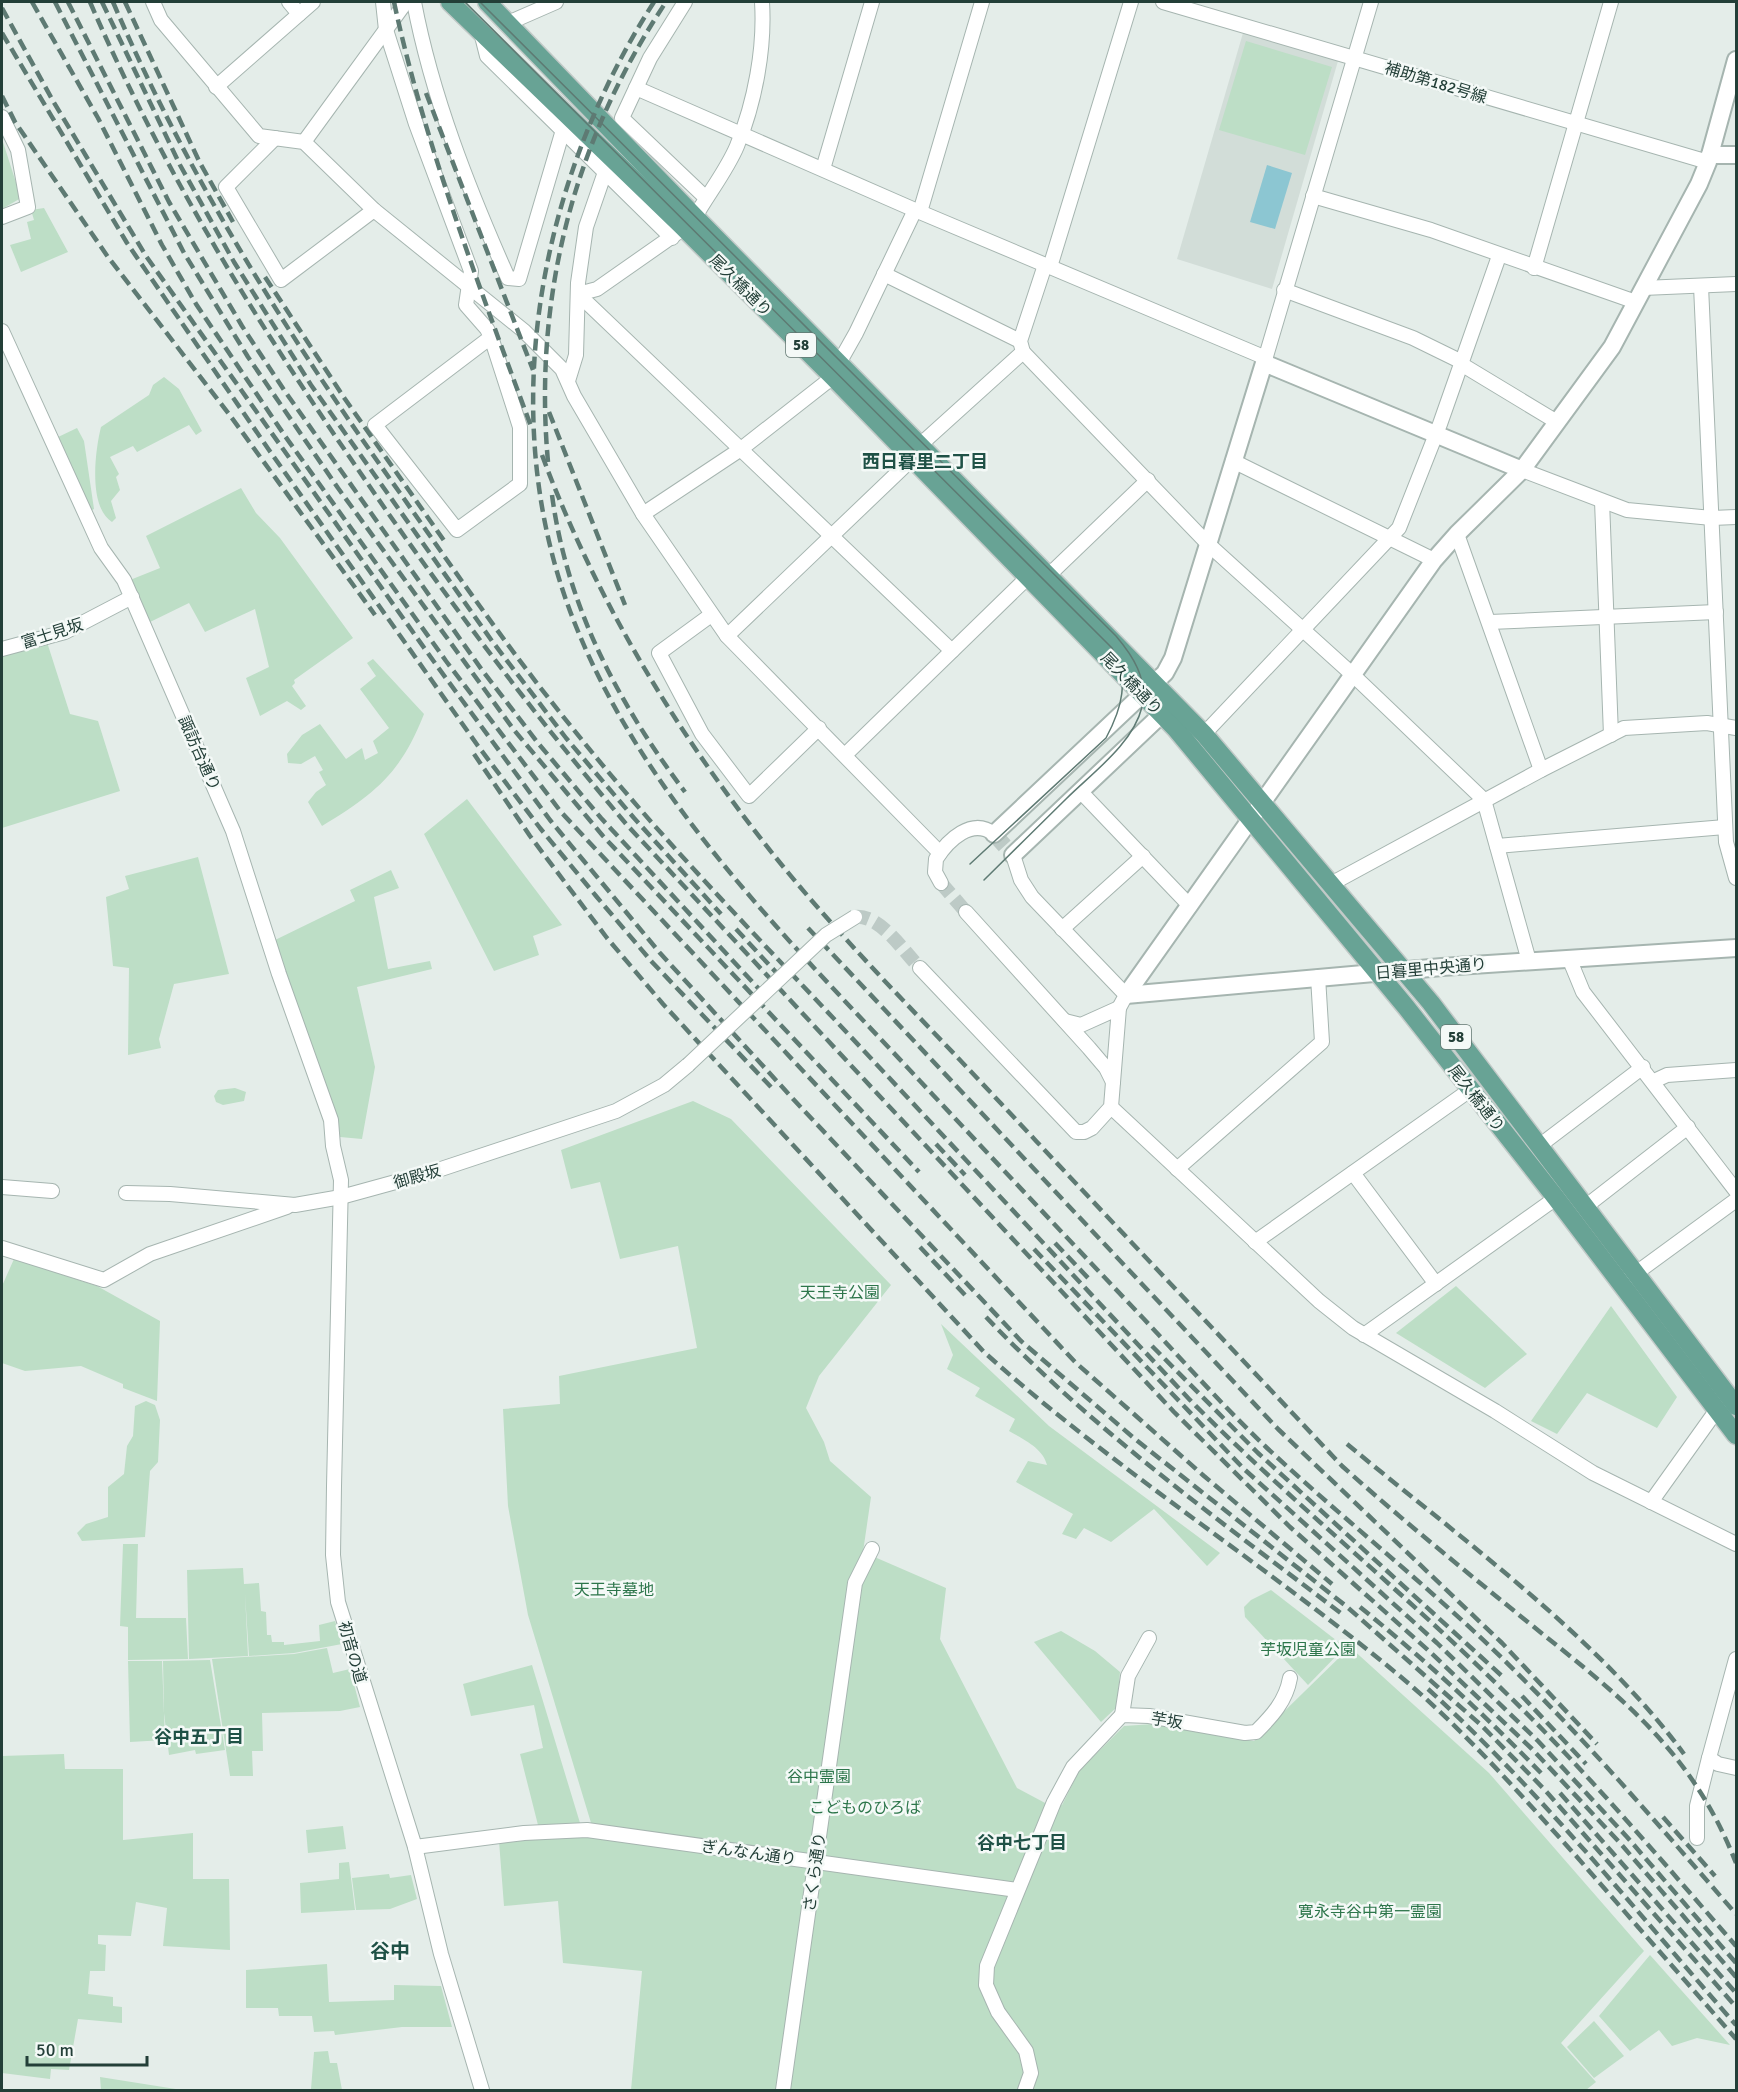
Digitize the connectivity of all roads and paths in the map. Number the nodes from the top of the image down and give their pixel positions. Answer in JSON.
{"nodes":[{"id":1,"x":153,"y":2,"type":"edge"},
{"id":2,"x":289,"y":2,"type":"edge"},
{"id":3,"x":313,"y":2,"type":"edge"},
{"id":4,"x":383,"y":2,"type":"edge"},
{"id":5,"x":406,"y":2,"type":"edge"},
{"id":6,"x":414,"y":2,"type":"edge"},
{"id":7,"x":450,"y":2,"type":"edge"},
{"id":8,"x":487,"y":2,"type":"edge"},
{"id":9,"x":556,"y":2,"type":"edge"},
{"id":10,"x":685,"y":2,"type":"edge"},
{"id":11,"x":762,"y":2,"type":"edge"},
{"id":12,"x":872,"y":2,"type":"edge"},
{"id":13,"x":982,"y":2,"type":"edge"},
{"id":14,"x":1131,"y":2,"type":"edge"},
{"id":15,"x":1163,"y":2,"type":"edge"},
{"id":16,"x":1371,"y":2,"type":"edge"},
{"id":17,"x":1611,"y":2,"type":"edge"},
{"id":18,"x":299,"y":14,"type":"junction"},
{"id":19,"x":508,"y":23,"type":"junction"},
{"id":20,"x":386,"y":30,"type":"junction"},
{"id":21,"x":481,"y":32,"type":"junction"},
{"id":22,"x":1354,"y":58,"type":"junction"},
{"id":23,"x":1737,"y":60,"type":"edge"},
{"id":24,"x":216,"y":87,"type":"junction"},
{"id":25,"x":636,"y":88,"type":"junction"},
{"id":26,"x":2,"y":117,"type":"edge"},
{"id":27,"x":1576,"y":124,"type":"junction"},
{"id":28,"x":563,"y":130,"type":"junction"},
{"id":29,"x":741,"y":132,"type":"junction"},
{"id":30,"x":275,"y":138,"type":"junction"},
{"id":31,"x":304,"y":142,"type":"junction"},
{"id":32,"x":1737,"y":155,"type":"edge"},
{"id":33,"x":1709,"y":159,"type":"junction"},
{"id":34,"x":823,"y":169,"type":"junction"},
{"id":35,"x":605,"y":172,"type":"junction"},
{"id":36,"x":1313,"y":196,"type":"junction"},
{"id":37,"x":706,"y":198,"type":"junction"},
{"id":38,"x":374,"y":210,"type":"junction"},
{"id":39,"x":917,"y":211,"type":"junction"},
{"id":40,"x":2,"y":217,"type":"edge"},
{"id":41,"x":683,"y":227,"type":"junction"},
{"id":42,"x":1499,"y":256,"type":"junction"},
{"id":43,"x":1047,"y":266,"type":"junction"},
{"id":44,"x":1534,"y":268,"type":"junction"},
{"id":45,"x":884,"y":274,"type":"junction"},
{"id":46,"x":1737,"y":284,"type":"edge"},
{"id":47,"x":1701,"y":285,"type":"junction"},
{"id":48,"x":469,"y":288,"type":"junction"},
{"id":49,"x":1284,"y":290,"type":"junction"},
{"id":50,"x":578,"y":294,"type":"junction"},
{"id":51,"x":1640,"y":295,"type":"junction"},
{"id":52,"x":2,"y":331,"type":"edge"},
{"id":53,"x":491,"y":337,"type":"junction"},
{"id":54,"x":1022,"y":347,"type":"junction"},
{"id":55,"x":1265,"y":361,"type":"junction"},
{"id":56,"x":1461,"y":363,"type":"junction"},
{"id":57,"x":836,"y":370,"type":"junction"},
{"id":58,"x":568,"y":381,"type":"junction"},
{"id":59,"x":1557,"y":422,"type":"junction"},
{"id":60,"x":1436,"y":434,"type":"junction"},
{"id":61,"x":741,"y":449,"type":"junction"},
{"id":62,"x":917,"y":452,"type":"junction"},
{"id":63,"x":1233,"y":461,"type":"junction"},
{"id":64,"x":1522,"y":470,"type":"junction"},
{"id":65,"x":1148,"y":480,"type":"junction"},
{"id":66,"x":1602,"y":501,"type":"junction"},
{"id":67,"x":643,"y":514,"type":"junction"},
{"id":68,"x":1737,"y":517,"type":"edge"},
{"id":69,"x":1712,"y":518,"type":"junction"},
{"id":70,"x":1457,"y":534,"type":"junction"},
{"id":71,"x":832,"y":537,"type":"junction"},
{"id":72,"x":1389,"y":539,"type":"junction"},
{"id":73,"x":1208,"y":544,"type":"junction"},
{"id":74,"x":1434,"y":560,"type":"junction"},
{"id":75,"x":1048,"y":575,"type":"junction"},
{"id":76,"x":1028,"y":577,"type":"junction"},
{"id":77,"x":132,"y":597,"type":"junction"},
{"id":78,"x":1716,"y":612,"type":"junction"},
{"id":79,"x":711,"y":615,"type":"junction"},
{"id":80,"x":1607,"y":617,"type":"junction"},
{"id":81,"x":1490,"y":622,"type":"junction"},
{"id":82,"x":1303,"y":630,"type":"junction"},
{"id":83,"x":727,"y":636,"type":"junction"},
{"id":84,"x":2,"y":649,"type":"edge"},
{"id":85,"x":952,"y":651,"type":"junction"},
{"id":86,"x":1353,"y":675,"type":"junction"},
{"id":87,"x":1150,"y":689,"type":"junction"},
{"id":88,"x":1162,"y":714,"type":"junction"},
{"id":89,"x":1720,"y":726,"type":"junction"},
{"id":90,"x":819,"y":728,"type":"junction"},
{"id":91,"x":1737,"y":728,"type":"edge"},
{"id":92,"x":1204,"y":734,"type":"junction"},
{"id":93,"x":1611,"y":735,"type":"junction"},
{"id":94,"x":846,"y":754,"type":"junction"},
{"id":95,"x":1541,"y":770,"type":"junction"},
{"id":96,"x":1081,"y":792,"type":"junction"},
{"id":97,"x":1484,"y":800,"type":"junction"},
{"id":98,"x":1257,"y":812,"type":"junction"},
{"id":99,"x":1725,"y":827,"type":"junction"},
{"id":100,"x":994,"y":834,"type":"joint"},
{"id":101,"x":1497,"y":846,"type":"junction"},
{"id":102,"x":940,"y":853,"type":"junction"},
{"id":103,"x":1013,"y":855,"type":"joint"},
{"id":104,"x":1143,"y":856,"type":"junction"},
{"id":105,"x":1737,"y":878,"type":"edge"},
{"id":106,"x":941,"y":883,"type":"tunnel mouth"},
{"id":107,"x":1329,"y":885,"type":"junction"},
{"id":108,"x":1190,"y":906,"type":"junction"},
{"id":109,"x":966,"y":912,"type":"tunnel mouth"},
{"id":110,"x":855,"y":917,"type":"dead end"},
{"id":111,"x":1062,"y":929,"type":"junction"},
{"id":112,"x":1737,"y":948,"type":"edge"},
{"id":113,"x":1569,"y":958,"type":"junction"},
{"id":114,"x":1529,"y":961,"type":"junction"},
{"id":115,"x":920,"y":968,"type":"tunnel mouth"},
{"id":116,"x":1402,"y":970,"type":"junction"},
{"id":117,"x":1378,"y":973,"type":"junction"},
{"id":118,"x":1318,"y":977,"type":"junction"},
{"id":119,"x":1123,"y":1001,"type":"junction"},
{"id":120,"x":1065,"y":1021,"type":"junction"},
{"id":121,"x":1643,"y":1067,"type":"junction"},
{"id":122,"x":1737,"y":1070,"type":"edge"},
{"id":123,"x":1654,"y":1081,"type":"junction"},
{"id":124,"x":1113,"y":1083,"type":"junction"},
{"id":125,"x":1470,"y":1090,"type":"junction"},
{"id":126,"x":1111,"y":1107,"type":"junction"},
{"id":127,"x":1688,"y":1127,"type":"junction"},
{"id":128,"x":1539,"y":1146,"type":"junction"},
{"id":129,"x":1177,"y":1169,"type":"junction"},
{"id":130,"x":1353,"y":1173,"type":"junction"},
{"id":131,"x":2,"y":1187,"type":"edge"},
{"id":132,"x":52,"y":1191,"type":"dead end"},
{"id":133,"x":1737,"y":1191,"type":"edge"},
{"id":134,"x":126,"y":1194,"type":"dead end"},
{"id":135,"x":341,"y":1197,"type":"junction"},
{"id":136,"x":1556,"y":1198,"type":"junction"},
{"id":137,"x":1737,"y":1200,"type":"edge"},
{"id":138,"x":295,"y":1205,"type":"junction"},
{"id":139,"x":1584,"y":1206,"type":"junction"},
{"id":140,"x":1255,"y":1242,"type":"junction"},
{"id":141,"x":2,"y":1248,"type":"edge"},
{"id":142,"x":1629,"y":1279,"type":"junction"},
{"id":143,"x":1436,"y":1284,"type":"junction"},
{"id":144,"x":1364,"y":1335,"type":"junction"},
{"id":145,"x":1727,"y":1403,"type":"edge"},
{"id":146,"x":1737,"y":1434,"type":"edge"},
{"id":147,"x":1651,"y":1502,"type":"junction"},
{"id":148,"x":1737,"y":1544,"type":"edge"},
{"id":149,"x":872,"y":1549,"type":"dead end"},
{"id":150,"x":1149,"y":1638,"type":"dead end"},
{"id":151,"x":1737,"y":1659,"type":"edge"},
{"id":152,"x":1290,"y":1678,"type":"dead end"},
{"id":153,"x":1122,"y":1715,"type":"junction"},
{"id":154,"x":1709,"y":1758,"type":"junction"},
{"id":155,"x":1737,"y":1768,"type":"edge"},
{"id":156,"x":1697,"y":1838,"type":"dead end"},
{"id":157,"x":415,"y":1847,"type":"junction"},
{"id":158,"x":816,"y":1862,"type":"junction"},
{"id":159,"x":1017,"y":1890,"type":"junction"},
{"id":160,"x":482,"y":2091,"type":"edge"},
{"id":161,"x":783,"y":2091,"type":"edge"},
{"id":162,"x":1025,"y":2091,"type":"edge"}],
"edges":[{"from":1,"to":24,"type":"street"},
{"from":2,"to":18,"type":"street"},
{"from":3,"to":18,"type":"street"},
{"from":4,"to":20,"type":"street"},
{"from":5,"to":20,"type":"street"},
{"from":6,"to":28,"type":"street"},
{"from":7,"to":21,"type":"main road","name":"尾久橋通り","number":"58"},
{"from":8,"to":19,"type":"main road","name":"尾久橋通り","number":"58"},
{"from":9,"to":19,"type":"street"},
{"from":10,"to":25,"type":"street"},
{"from":11,"to":29,"type":"street"},
{"from":12,"to":34,"type":"street"},
{"from":13,"to":39,"type":"street"},
{"from":14,"to":43,"type":"street"},
{"from":15,"to":22,"type":"street","name":"補助第182号線"},
{"from":16,"to":22,"type":"street"},
{"from":17,"to":27,"type":"street"},
{"from":18,"to":24,"type":"street"},
{"from":19,"to":41,"type":"main road","name":"尾久橋通り","number":"58"},
{"from":20,"to":31,"type":"street"},
{"from":20,"to":48,"type":"street"},
{"from":21,"to":28,"type":"street"},
{"from":21,"to":41,"type":"main road","name":"尾久橋通り","number":"58"},
{"from":22,"to":27,"type":"street","name":"補助第182号線"},
{"from":22,"to":36,"type":"street"},
{"from":23,"to":33,"type":"street"},
{"from":24,"to":30,"type":"street"},
{"from":25,"to":29,"type":"street"},
{"from":25,"to":37,"type":"street"},
{"from":26,"to":40,"type":"street"},
{"from":27,"to":33,"type":"street","name":"補助第182号線"},
{"from":27,"to":44,"type":"street"},
{"from":28,"to":35,"type":"street"},
{"from":29,"to":34,"type":"street"},
{"from":29,"to":37,"type":"street"},
{"from":30,"to":31,"type":"street"},
{"from":30,"to":38,"type":"street"},
{"from":31,"to":38,"type":"street"},
{"from":32,"to":33,"type":"street"},
{"from":33,"to":51,"type":"street"},
{"from":34,"to":39,"type":"street"},
{"from":35,"to":41,"type":"street"},
{"from":35,"to":50,"type":"street"},
{"from":36,"to":42,"type":"street"},
{"from":36,"to":49,"type":"street"},
{"from":37,"to":41,"type":"street"},
{"from":38,"to":48,"type":"street"},
{"from":39,"to":43,"type":"street"},
{"from":39,"to":45,"type":"street"},
{"from":41,"to":50,"type":"street"},
{"from":41,"to":57,"type":"main road","name":"尾久橋通り","number":"58"},
{"from":42,"to":44,"type":"street"},
{"from":42,"to":56,"type":"street"},
{"from":43,"to":54,"type":"street"},
{"from":43,"to":55,"type":"street"},
{"from":44,"to":51,"type":"street"},
{"from":45,"to":54,"type":"street"},
{"from":45,"to":57,"type":"street"},
{"from":46,"to":47,"type":"street"},
{"from":47,"to":51,"type":"street"},
{"from":47,"to":69,"type":"street"},
{"from":48,"to":53,"type":"street"},
{"from":48,"to":58,"type":"street"},
{"from":49,"to":55,"type":"street"},
{"from":49,"to":56,"type":"street"},
{"from":50,"to":58,"type":"street"},
{"from":50,"to":61,"type":"street"},
{"from":51,"to":59,"type":"street"},
{"from":52,"to":77,"type":"street","name":"諏訪台通り"},
{"from":53,"to":53,"type":"street"},
{"from":54,"to":62,"type":"street"},
{"from":54,"to":65,"type":"street"},
{"from":55,"to":60,"type":"street"},
{"from":55,"to":63,"type":"street"},
{"from":56,"to":59,"type":"street"},
{"from":56,"to":60,"type":"street"},
{"from":57,"to":61,"type":"street"},
{"from":57,"to":62,"type":"main road","name":"尾久橋通り","number":"58"},
{"from":58,"to":67,"type":"street"},
{"from":59,"to":64,"type":"street"},
{"from":60,"to":64,"type":"street"},
{"from":60,"to":72,"type":"street"},
{"from":61,"to":67,"type":"street"},
{"from":61,"to":71,"type":"street"},
{"from":62,"to":71,"type":"street"},
{"from":62,"to":75,"type":"main road","name":"尾久橋通り","number":"58"},
{"from":62,"to":76,"type":"main road","name":"尾久橋通り","number":"58"},
{"from":63,"to":72,"type":"street"},
{"from":63,"to":73,"type":"street"},
{"from":64,"to":66,"type":"street"},
{"from":64,"to":70,"type":"street"},
{"from":65,"to":73,"type":"street"},
{"from":65,"to":75,"type":"street"},
{"from":66,"to":69,"type":"street"},
{"from":66,"to":80,"type":"street"},
{"from":67,"to":79,"type":"street"},
{"from":68,"to":69,"type":"street"},
{"from":69,"to":78,"type":"street"},
{"from":70,"to":74,"type":"street"},
{"from":70,"to":81,"type":"street"},
{"from":71,"to":83,"type":"street"},
{"from":71,"to":85,"type":"street"},
{"from":72,"to":74,"type":"street"},
{"from":72,"to":82,"type":"street"},
{"from":73,"to":82,"type":"street"},
{"from":73,"to":87,"type":"street"},
{"from":74,"to":86,"type":"street"},
{"from":75,"to":87,"type":"main road","name":"尾久橋通り","number":"58"},
{"from":76,"to":85,"type":"street"},
{"from":76,"to":87,"type":"main road","name":"尾久橋通り","number":"58"},
{"from":77,"to":84,"type":"street","name":"富士見坂"},
{"from":77,"to":135,"type":"street","name":"諏訪台通り"},
{"from":78,"to":80,"type":"street"},
{"from":78,"to":89,"type":"street"},
{"from":79,"to":83,"type":"street"},
{"from":79,"to":90,"type":"street"},
{"from":80,"to":81,"type":"street"},
{"from":80,"to":93,"type":"street"},
{"from":81,"to":95,"type":"street"},
{"from":82,"to":86,"type":"street"},
{"from":82,"to":92,"type":"street"},
{"from":83,"to":90,"type":"street"},
{"from":85,"to":94,"type":"street"},
{"from":86,"to":97,"type":"street"},
{"from":86,"to":98,"type":"street"},
{"from":87,"to":88,"type":"main road","name":"尾久橋通り","number":"58"},
{"from":87,"to":92,"type":"main road","name":"尾久橋通り","number":"58"},
{"from":87,"to":100,"type":"street"},
{"from":88,"to":96,"type":"street"},
{"from":88,"to":98,"type":"main road","name":"尾久橋通り","number":"58"},
{"from":89,"to":91,"type":"street"},
{"from":89,"to":93,"type":"street"},
{"from":89,"to":99,"type":"street"},
{"from":90,"to":94,"type":"street"},
{"from":92,"to":98,"type":"main road","name":"尾久橋通り","number":"58"},
{"from":93,"to":95,"type":"street"},
{"from":94,"to":102,"type":"street"},
{"from":95,"to":97,"type":"street"},
{"from":96,"to":103,"type":"street"},
{"from":96,"to":104,"type":"street"},
{"from":97,"to":101,"type":"street"},
{"from":97,"to":107,"type":"street"},
{"from":98,"to":107,"type":"main road","name":"尾久橋通り","number":"58"},
{"from":98,"to":108,"type":"street"},
{"from":98,"to":117,"type":"main road","name":"尾久橋通り","number":"58"},
{"from":99,"to":101,"type":"street"},
{"from":99,"to":105,"type":"street"},
{"from":100,"to":102,"type":"street"},
{"from":101,"to":114,"type":"street"},
{"from":102,"to":106,"type":"street"},
{"from":103,"to":111,"type":"street"},
{"from":104,"to":108,"type":"street"},
{"from":104,"to":111,"type":"street"},
{"from":107,"to":116,"type":"main road","name":"尾久橋通り","number":"58"},
{"from":108,"to":119,"type":"street"},
{"from":109,"to":120,"type":"street"},
{"from":110,"to":135,"type":"street","name":"御殿坂","bridge":true},
{"from":111,"to":119,"type":"street"},
{"from":112,"to":113,"type":"street","name":"日暮里中央通り"},
{"from":113,"to":114,"type":"street","name":"日暮里中央通り"},
{"from":113,"to":121,"type":"street"},
{"from":114,"to":116,"type":"street","name":"日暮里中央通り"},
{"from":115,"to":126,"type":"street"},
{"from":116,"to":117,"type":"street","name":"日暮里中央通り"},
{"from":116,"to":128,"type":"main road","name":"尾久橋通り","number":"58"},
{"from":117,"to":118,"type":"street","name":"日暮里中央通り"},
{"from":117,"to":125,"type":"main road","name":"尾久橋通り","number":"58"},
{"from":118,"to":119,"type":"street","name":"日暮里中央通り"},
{"from":118,"to":129,"type":"street"},
{"from":119,"to":120,"type":"street"},
{"from":119,"to":124,"type":"street"},
{"from":120,"to":124,"type":"street"},
{"from":121,"to":123,"type":"street"},
{"from":121,"to":128,"type":"street"},
{"from":122,"to":123,"type":"street"},
{"from":123,"to":127,"type":"street"},
{"from":124,"to":126,"type":"street"},
{"from":125,"to":130,"type":"street"},
{"from":125,"to":136,"type":"main road","name":"尾久橋通り","number":"58"},
{"from":126,"to":129,"type":"street"},
{"from":127,"to":133,"type":"street"},
{"from":127,"to":139,"type":"street"},
{"from":128,"to":139,"type":"main road","name":"尾久橋通り","number":"58"},
{"from":129,"to":140,"type":"street"},
{"from":130,"to":140,"type":"street"},
{"from":130,"to":143,"type":"street"},
{"from":131,"to":132,"type":"street"},
{"from":134,"to":138,"type":"street","name":"御殿坂"},
{"from":135,"to":138,"type":"street","name":"御殿坂"},
{"from":135,"to":157,"type":"street","name":"初音の道"},
{"from":136,"to":142,"type":"main road","name":"尾久橋通り","number":"58"},
{"from":136,"to":143,"type":"street"},
{"from":137,"to":142,"type":"street"},
{"from":138,"to":141,"type":"street"},
{"from":139,"to":142,"type":"main road","name":"尾久橋通り","number":"58"},
{"from":140,"to":144,"type":"street"},
{"from":142,"to":145,"type":"main road","name":"尾久橋通り","number":"58"},
{"from":143,"to":144,"type":"street"},
{"from":144,"to":147,"type":"street"},
{"from":145,"to":146,"type":"main road","name":"尾久橋通り","number":"58"},
{"from":145,"to":147,"type":"street"},
{"from":147,"to":148,"type":"street"},
{"from":149,"to":158,"type":"street","name":"さくら通り"},
{"from":150,"to":153,"type":"street"},
{"from":151,"to":154,"type":"street"},
{"from":152,"to":153,"type":"street","name":"芋坂"},
{"from":153,"to":159,"type":"street"},
{"from":154,"to":155,"type":"street"},
{"from":154,"to":156,"type":"street"},
{"from":157,"to":158,"type":"street","name":"ぎんなん通り"},
{"from":157,"to":160,"type":"street","name":"初音の道"},
{"from":158,"to":159,"type":"street","name":"ぎんなん通り"},
{"from":158,"to":161,"type":"street","name":"さくら通り"},
{"from":159,"to":162,"type":"street"}]}
